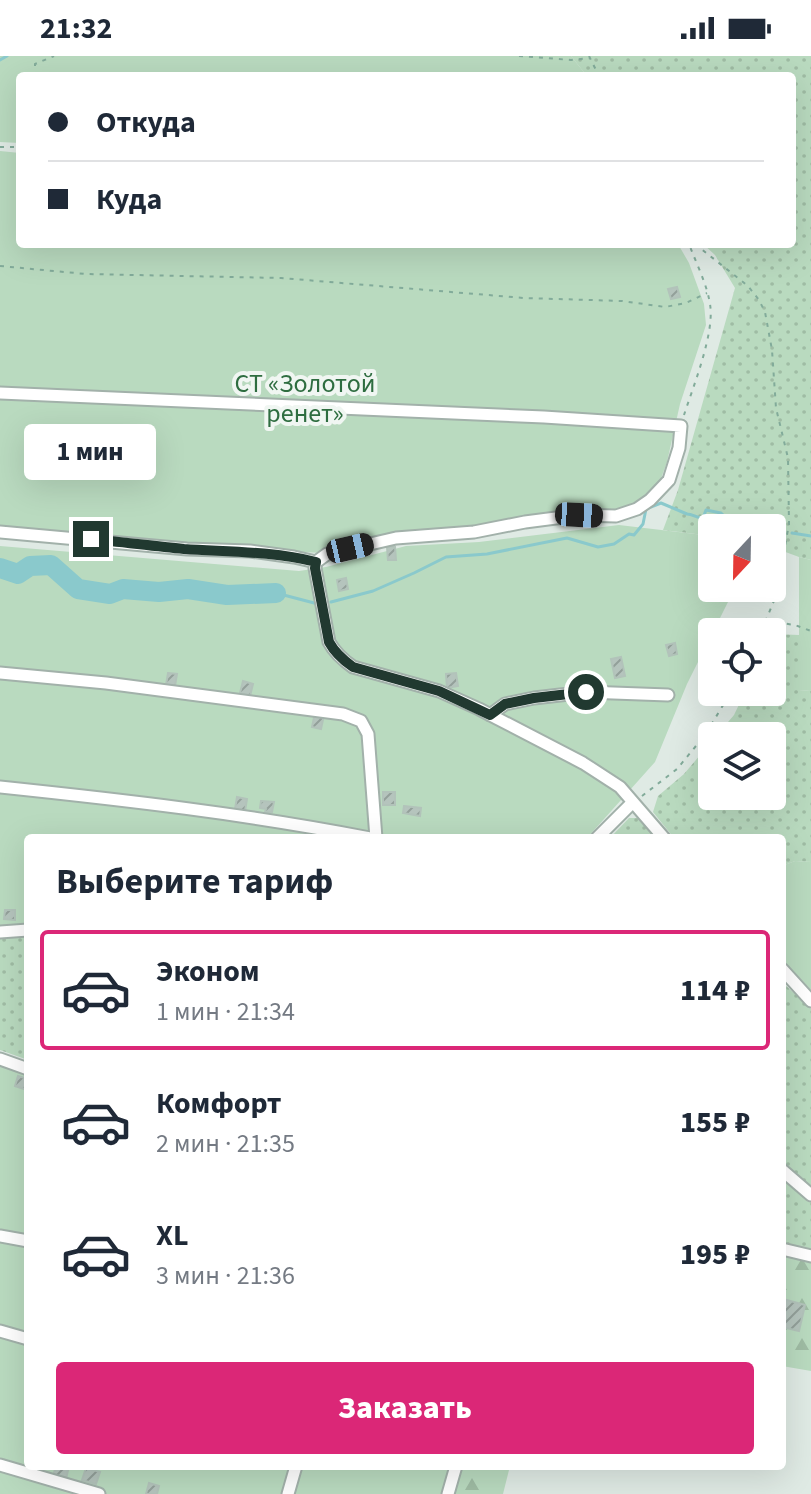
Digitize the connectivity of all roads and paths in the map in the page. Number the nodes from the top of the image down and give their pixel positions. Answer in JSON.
{"nodes":[{"id":1,"x":54,"y":56,"type":"edge"},
{"id":2,"x":519,"y":56,"type":"edge"},
{"id":3,"x":590,"y":57,"type":"edge"},
{"id":4,"x":35,"y":72,"type":"edge"},
{"id":5,"x":690,"y":248,"type":"edge"},
{"id":6,"x":700,"y":248,"type":"edge"},
{"id":7,"x":0,"y":266,"type":"edge"},
{"id":8,"x":707,"y":293,"type":"junction"},
{"id":9,"x":0,"y":393,"type":"edge"},
{"id":10,"x":681,"y":426,"type":"junction"},
{"id":11,"x":0,"y":532,"type":"edge"},
{"id":12,"x":316,"y":562,"type":"junction"},
{"id":13,"x":767,"y":618,"type":"edge"},
{"id":14,"x":786,"y":624,"type":"edge"},
{"id":15,"x":811,"y":631,"type":"edge"},
{"id":16,"x":0,"y":673,"type":"edge"},
{"id":17,"x":668,"y":695,"type":"dead end"},
{"id":18,"x":723,"y":706,"type":"edge"},
{"id":19,"x":490,"y":715,"type":"junction"},
{"id":20,"x":0,"y":787,"type":"edge"},
{"id":21,"x":632,"y":803,"type":"junction"},
{"id":22,"x":349,"y":834,"type":"edge"},
{"id":23,"x":376,"y":834,"type":"edge"},
{"id":24,"x":601,"y":834,"type":"edge"},
{"id":25,"x":660,"y":834,"type":"edge"},
{"id":26,"x":24,"y":930,"type":"edge"},
{"id":27,"x":0,"y":932,"type":"edge"},
{"id":28,"x":786,"y":973,"type":"edge"},
{"id":29,"x":811,"y":1001,"type":"edge"},
{"id":30,"x":0,"y":1059,"type":"edge"},
{"id":31,"x":24,"y":1068,"type":"edge"},
{"id":32,"x":786,"y":1173,"type":"edge"},
{"id":33,"x":811,"y":1195,"type":"edge"},
{"id":34,"x":0,"y":1236,"type":"edge"},
{"id":35,"x":24,"y":1240,"type":"edge"},
{"id":36,"x":786,"y":1250,"type":"edge"},
{"id":37,"x":811,"y":1256,"type":"edge"},
{"id":38,"x":0,"y":1331,"type":"edge"},
{"id":39,"x":24,"y":1338,"type":"edge"},
{"id":40,"x":0,"y":1465,"type":"edge"},
{"id":41,"x":295,"y":1470,"type":"edge"},
{"id":42,"x":455,"y":1470,"type":"edge"},
{"id":43,"x":99,"y":1494,"type":"edge"},
{"id":44,"x":288,"y":1494,"type":"edge"},
{"id":45,"x":448,"y":1494,"type":"edge"}],
"edges":[{"from":1,"to":4,"type":"path"},
{"from":2,"to":3,"type":"path"},
{"from":5,"to":8,"type":"path"},
{"from":6,"to":13,"type":"path"},
{"from":7,"to":8,"type":"path"},
{"from":8,"to":10,"type":"path"},
{"from":9,"to":10,"type":"street"},
{"from":10,"to":12,"type":"street"},
{"from":11,"to":12,"type":"street"},
{"from":12,"to":19,"type":"street"},
{"from":14,"to":15,"type":"path"},
{"from":16,"to":23,"type":"street"},
{"from":17,"to":19,"type":"street"},
{"from":18,"to":21,"type":"path"},
{"from":19,"to":21,"type":"street"},
{"from":20,"to":22,"type":"street"},
{"from":21,"to":24,"type":"street"},
{"from":21,"to":25,"type":"street"},
{"from":26,"to":27,"type":"street"},
{"from":28,"to":29,"type":"street"},
{"from":30,"to":31,"type":"street"},
{"from":32,"to":33,"type":"street"},
{"from":34,"to":35,"type":"street"},
{"from":36,"to":37,"type":"street"},
{"from":38,"to":39,"type":"street"},
{"from":40,"to":43,"type":"street"},
{"from":41,"to":44,"type":"street"},
{"from":42,"to":45,"type":"street"}]}
